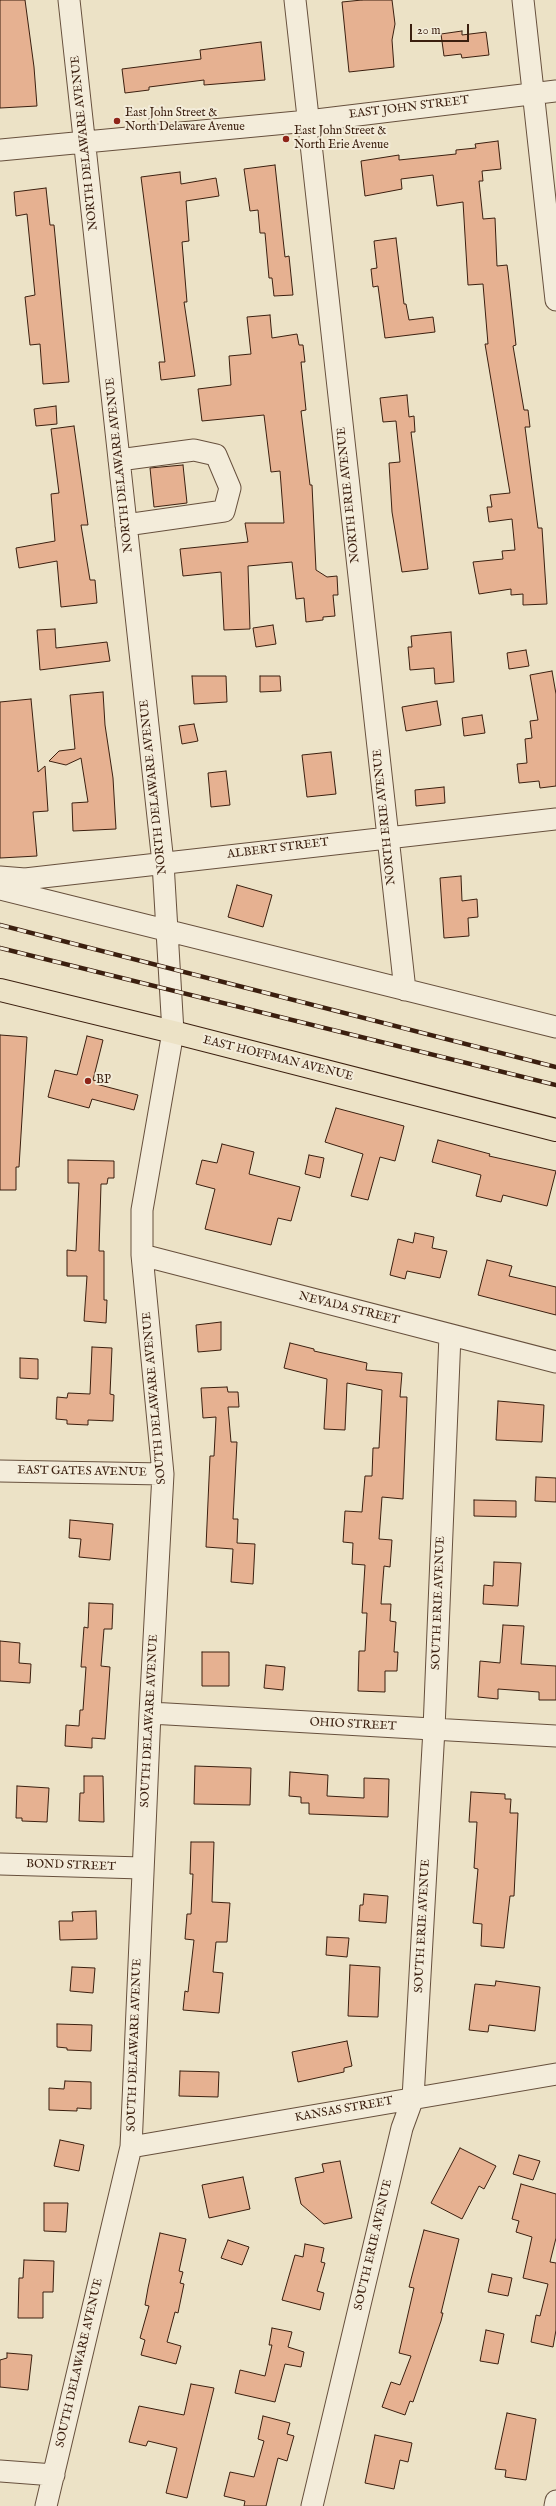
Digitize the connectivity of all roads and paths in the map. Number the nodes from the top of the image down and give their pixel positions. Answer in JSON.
{"nodes":[{"id":1,"x":69,"y":0,"type":"edge"},
{"id":2,"x":295,"y":0,"type":"edge"},
{"id":3,"x":523,"y":0,"type":"edge"},
{"id":4,"x":556,"y":91,"type":"edge"},
{"id":5,"x":533,"y":94,"type":"junction"},
{"id":6,"x":308,"y":121,"type":"junction"},
{"id":7,"x":84,"y":141,"type":"junction"},
{"id":8,"x":0,"y":150,"type":"edge"},
{"id":9,"x":556,"y":300,"type":"edge"},
{"id":10,"x":119,"y":460,"type":"junction"},
{"id":11,"x":126,"y":525,"type":"junction"},
{"id":12,"x":556,"y":819,"type":"edge"},
{"id":13,"x":386,"y":836,"type":"junction"},
{"id":14,"x":163,"y":863,"type":"junction"},
{"id":15,"x":0,"y":878,"type":"edge"},
{"id":16,"x":0,"y":889,"type":"edge"},
{"id":17,"x":168,"y":930,"type":"junction"},
{"id":18,"x":0,"y":990,"type":"edge"},
{"id":19,"x":405,"y":990,"type":"junction"},
{"id":20,"x":556,"y":1027,"type":"edge"},
{"id":21,"x":174,"y":1032,"type":"junction"},
{"id":22,"x":556,"y":1130,"type":"edge"},
{"id":23,"x":142,"y":1255,"type":"junction"},
{"id":24,"x":450,"y":1335,"type":"junction"},
{"id":25,"x":556,"y":1362,"type":"edge"},
{"id":26,"x":0,"y":1471,"type":"edge"},
{"id":27,"x":164,"y":1474,"type":"junction"},
{"id":28,"x":150,"y":1713,"type":"junction"},
{"id":29,"x":434,"y":1729,"type":"junction"},
{"id":30,"x":556,"y":1736,"type":"edge"},
{"id":31,"x":0,"y":1864,"type":"edge"},
{"id":32,"x":142,"y":1868,"type":"junction"},
{"id":33,"x":556,"y":2074,"type":"edge"},
{"id":34,"x":413,"y":2098,"type":"junction"},
{"id":35,"x":131,"y":2147,"type":"junction"},
{"id":36,"x":0,"y":2471,"type":"edge"},
{"id":37,"x":54,"y":2475,"type":"junction"},
{"id":38,"x":556,"y":2501,"type":"edge"},
{"id":39,"x":46,"y":2506,"type":"edge"},
{"id":40,"x":312,"y":2506,"type":"edge"},
{"id":41,"x":555,"y":2506,"type":"edge"}],
"edges":[{"from":1,"to":7,"type":"street","name":"NORTH DELAWARE AVENUE"},
{"from":2,"to":6,"type":"street","name":"NORTH ERIE AVENUE"},
{"from":3,"to":5,"type":"street"},
{"from":4,"to":5,"type":"street","name":"EAST JOHN STREET"},
{"from":5,"to":6,"type":"street","name":"EAST JOHN STREET"},
{"from":5,"to":9,"type":"street"},
{"from":6,"to":7,"type":"street","name":"EAST JOHN STREET"},
{"from":6,"to":13,"type":"street","name":"NORTH ERIE AVENUE"},
{"from":7,"to":8,"type":"street","name":"EAST JOHN STREET"},
{"from":7,"to":10,"type":"street","name":"NORTH DELAWARE AVENUE"},
{"from":10,"to":11,"type":"street","name":"NORTH DELAWARE AVENUE"},
{"from":10,"to":11,"type":"street"},
{"from":11,"to":14,"type":"street","name":"NORTH DELAWARE AVENUE"},
{"from":12,"to":13,"type":"street","name":"ALBERT STREET"},
{"from":13,"to":14,"type":"street","name":"ALBERT STREET"},
{"from":13,"to":19,"type":"street","name":"NORTH ERIE AVENUE"},
{"from":14,"to":15,"type":"street","name":"ALBERT STREET"},
{"from":14,"to":17,"type":"street","name":"NORTH DELAWARE AVENUE"},
{"from":16,"to":17,"type":"street"},
{"from":17,"to":19,"type":"street"},
{"from":17,"to":21,"type":"street","name":"SOUTH DELAWARE AVENUE"},
{"from":18,"to":21,"type":"main road","name":"EAST HOFFMAN AVENUE"},
{"from":19,"to":20,"type":"street"},
{"from":21,"to":22,"type":"main road","name":"EAST HOFFMAN AVENUE"},
{"from":21,"to":23,"type":"street","name":"SOUTH DELAWARE AVENUE"},
{"from":23,"to":24,"type":"street","name":"NEVADA STREET"},
{"from":23,"to":27,"type":"street","name":"SOUTH DELAWARE AVENUE"},
{"from":24,"to":25,"type":"street","name":"NEVADA STREET"},
{"from":24,"to":29,"type":"street","name":"SOUTH ERIE AVENUE"},
{"from":26,"to":27,"type":"street","name":"EAST GATES AVENUE"},
{"from":27,"to":28,"type":"street","name":"SOUTH DELAWARE AVENUE"},
{"from":28,"to":29,"type":"street","name":"OHIO STREET"},
{"from":28,"to":32,"type":"street","name":"SOUTH DELAWARE AVENUE"},
{"from":29,"to":30,"type":"street","name":"OHIO STREET"},
{"from":29,"to":34,"type":"street","name":"SOUTH ERIE AVENUE"},
{"from":31,"to":32,"type":"street","name":"BOND STREET"},
{"from":32,"to":35,"type":"street","name":"SOUTH DELAWARE AVENUE"},
{"from":33,"to":34,"type":"street","name":"KANSAS STREET"},
{"from":34,"to":35,"type":"street","name":"KANSAS STREET"},
{"from":34,"to":40,"type":"street","name":"SOUTH ERIE AVENUE"},
{"from":35,"to":37,"type":"street","name":"SOUTH DELAWARE AVENUE"},
{"from":36,"to":37,"type":"street"},
{"from":37,"to":39,"type":"street","name":"SOUTH DELAWARE AVENUE"},
{"from":38,"to":41,"type":"street"}]}
